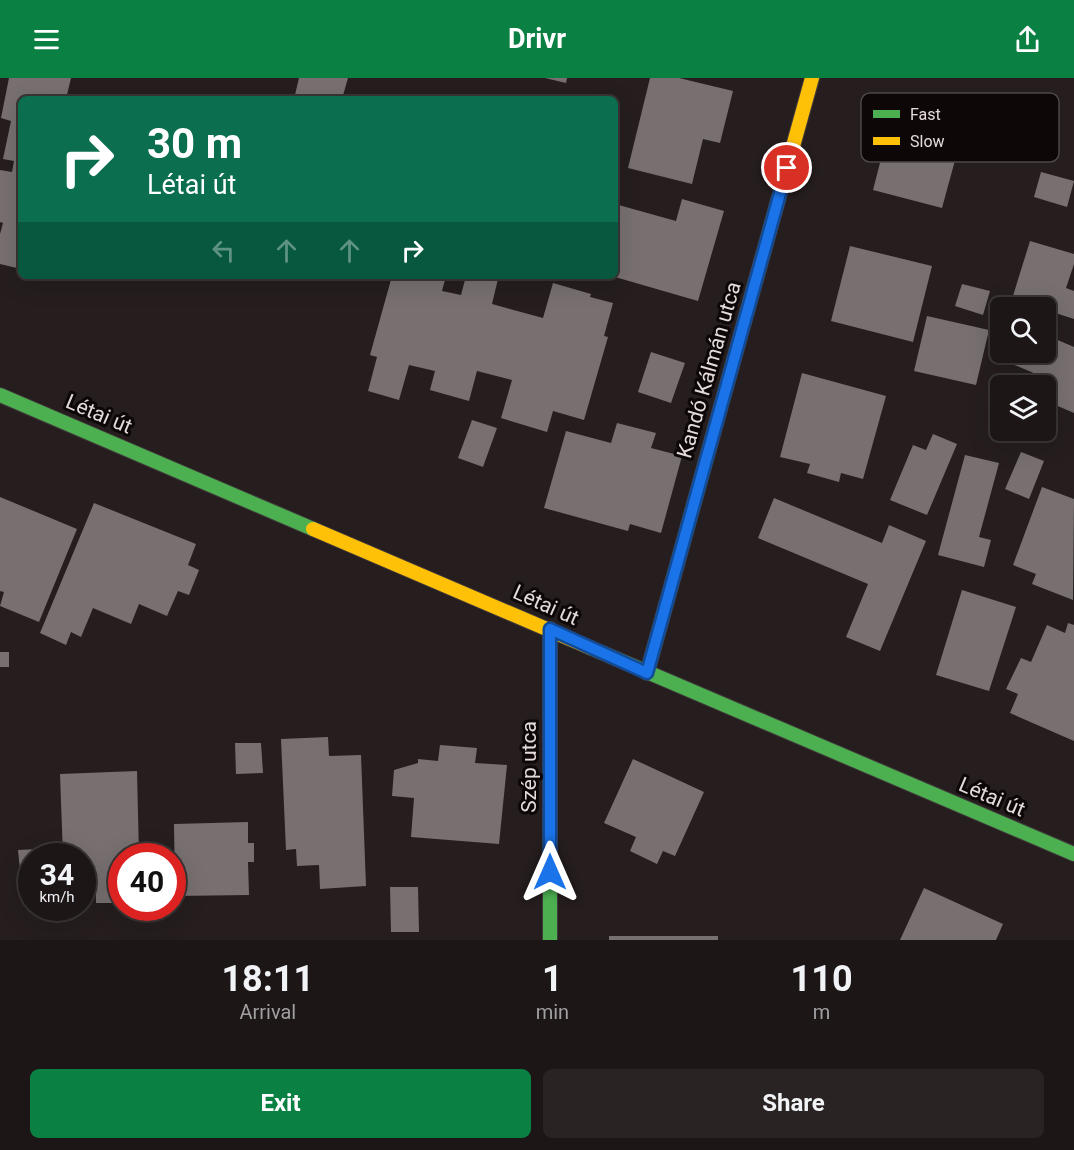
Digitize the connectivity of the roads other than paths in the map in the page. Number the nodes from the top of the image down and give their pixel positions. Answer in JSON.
{"nodes":[{"id":1,"x":812,"y":78,"type":"edge"},
{"id":2,"x":0,"y":395,"type":"edge"},
{"id":3,"x":550,"y":629,"type":"junction"},
{"id":4,"x":647,"y":673,"type":"junction"},
{"id":5,"x":1074,"y":854,"type":"edge"},
{"id":6,"x":550,"y":940,"type":"edge"}],
"edges":[{"from":1,"to":4,"type":"street","name":"Kandó Kálmán utca"},
{"from":2,"to":3,"type":"street","name":"Létai út"},
{"from":3,"to":4,"type":"street","name":"Létai út"},
{"from":3,"to":6,"type":"street","name":"Szép utca"},
{"from":4,"to":5,"type":"street","name":"Létai út"}]}
